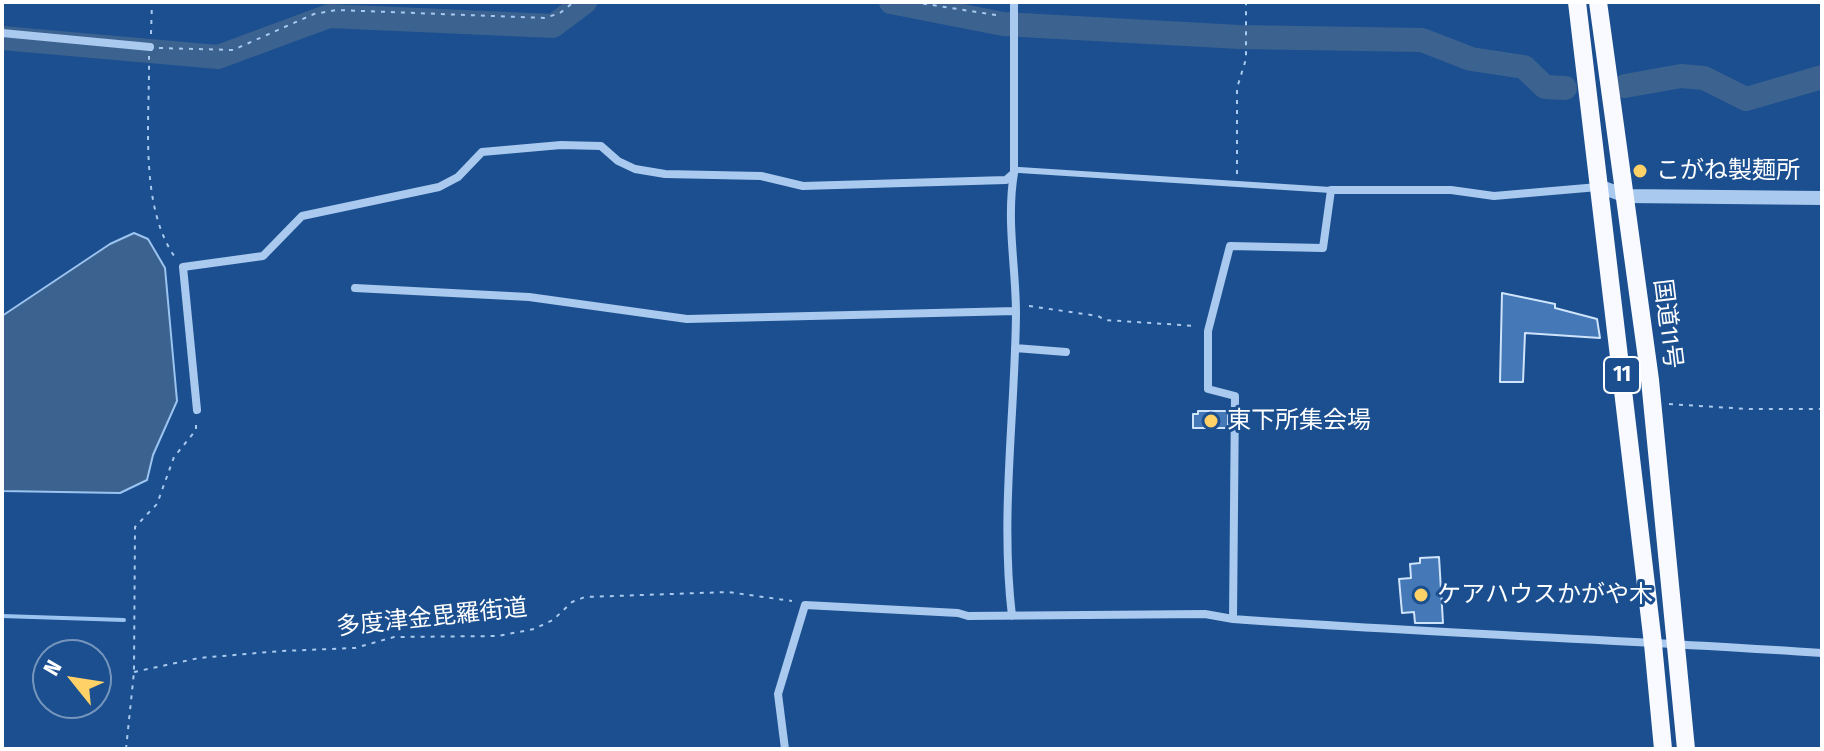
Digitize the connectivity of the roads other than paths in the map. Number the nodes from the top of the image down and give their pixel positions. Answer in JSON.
{"nodes":[{"id":1,"x":1014,"y":2,"type":"edge"},
{"id":2,"x":1577,"y":2,"type":"edge"},
{"id":3,"x":1598,"y":2,"type":"edge"},
{"id":4,"x":2,"y":33,"type":"edge"},
{"id":5,"x":150,"y":51,"type":"road end"},
{"id":6,"x":1015,"y":171,"type":"junction"},
{"id":7,"x":1601,"y":187,"type":"junction"},
{"id":8,"x":1331,"y":190,"type":"junction"},
{"id":9,"x":1626,"y":196,"type":"junction"},
{"id":10,"x":1822,"y":198,"type":"edge"},
{"id":11,"x":355,"y":288,"type":"dead end"},
{"id":12,"x":1016,"y":308,"type":"junction"},
{"id":13,"x":1015,"y":348,"type":"junction"},
{"id":14,"x":1066,"y":352,"type":"dead end"},
{"id":15,"x":197,"y":410,"type":"road end"},
{"id":16,"x":1012,"y":616,"type":"junction"},
{"id":17,"x":1233,"y":619,"type":"junction"},
{"id":18,"x":1676,"y":643,"type":"junction"},
{"id":19,"x":1653,"y":644,"type":"junction"},
{"id":20,"x":1822,"y":653,"type":"edge"},
{"id":21,"x":785,"y":749,"type":"edge"},
{"id":22,"x":1663,"y":749,"type":"edge"},
{"id":23,"x":1686,"y":749,"type":"edge"}],
"edges":[{"from":1,"to":6,"type":"street"},
{"from":2,"to":7,"type":"highway","name":"国道11号","number":"11"},
{"from":3,"to":9,"type":"highway","name":"国道11号","number":"11"},
{"from":4,"to":5,"type":"street"},
{"from":6,"to":8,"type":"lane"},
{"from":6,"to":12,"type":"street"},
{"from":6,"to":15,"type":"street"},
{"from":7,"to":8,"type":"street"},
{"from":7,"to":9,"type":"street"},
{"from":7,"to":19,"type":"highway","name":"国道11号","number":"11"},
{"from":8,"to":17,"type":"street"},
{"from":9,"to":10,"type":"street"},
{"from":9,"to":18,"type":"highway","name":"国道11号","number":"11"},
{"from":11,"to":12,"type":"street"},
{"from":12,"to":13,"type":"street"},
{"from":13,"to":14,"type":"street"},
{"from":13,"to":16,"type":"street"},
{"from":16,"to":17,"type":"street"},
{"from":16,"to":21,"type":"street"},
{"from":17,"to":19,"type":"street"},
{"from":18,"to":19,"type":"street"},
{"from":18,"to":20,"type":"street"},
{"from":18,"to":23,"type":"highway","name":"国道11号","number":"11"},
{"from":19,"to":22,"type":"highway","name":"国道11号","number":"11"}]}
